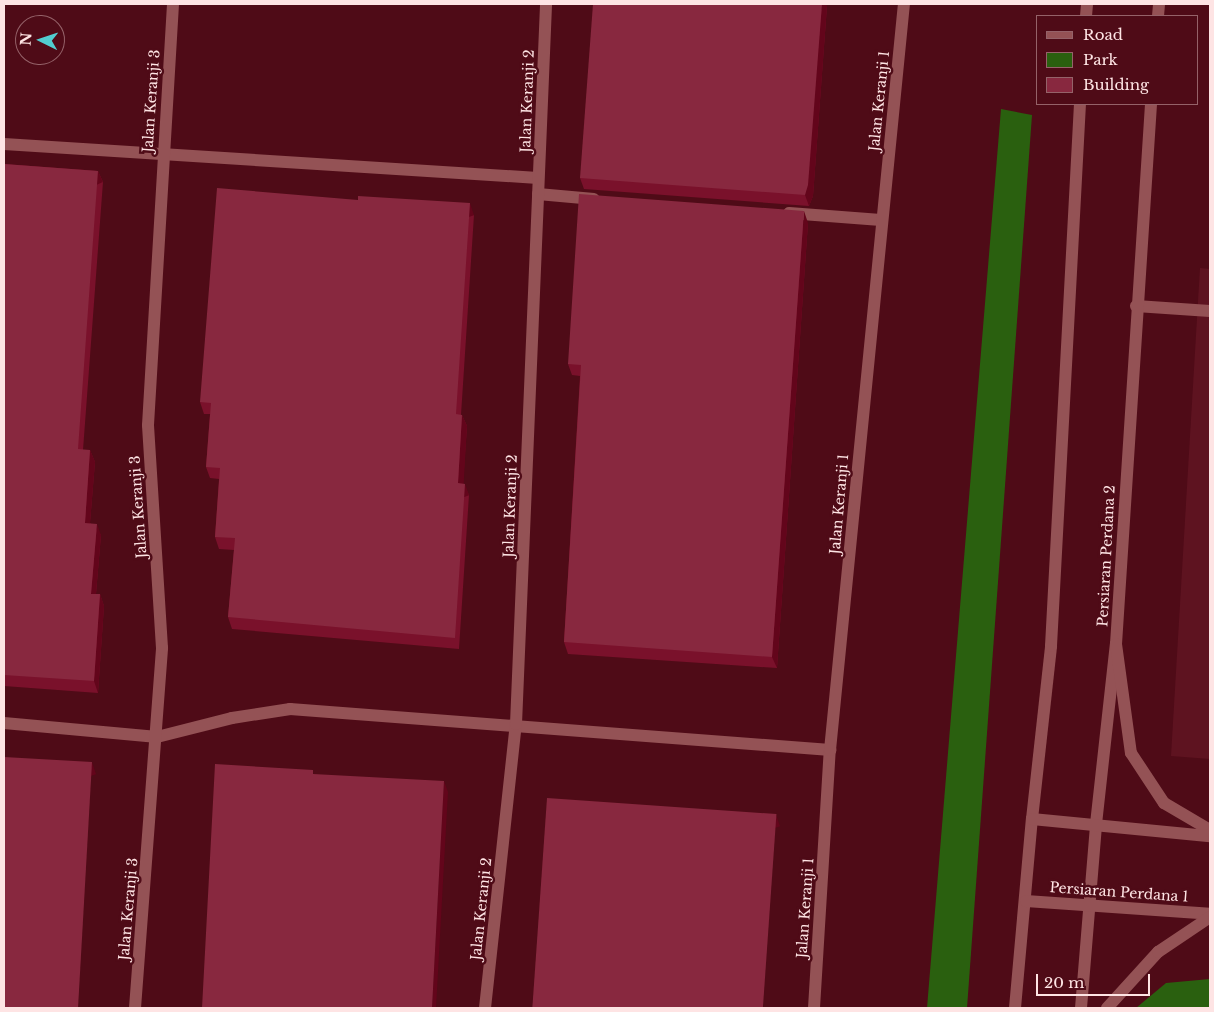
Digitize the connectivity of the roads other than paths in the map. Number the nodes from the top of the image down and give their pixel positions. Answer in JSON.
{"nodes":[{"id":1,"x":173,"y":4,"type":"edge"},
{"id":2,"x":546,"y":4,"type":"edge"},
{"id":3,"x":904,"y":4,"type":"edge"},
{"id":4,"x":1080,"y":105,"type":"edge"},
{"id":5,"x":1151,"y":105,"type":"edge"},
{"id":6,"x":4,"y":144,"type":"edge"},
{"id":7,"x":163,"y":154,"type":"junction"},
{"id":8,"x":538,"y":178,"type":"junction"},
{"id":9,"x":538,"y":194,"type":"junction"},
{"id":10,"x":606,"y":199,"type":"edge"},
{"id":11,"x":773,"y":212,"type":"edge"},
{"id":12,"x":881,"y":220,"type":"junction"},
{"id":13,"x":1136,"y":306,"type":"junction"},
{"id":14,"x":1210,"y":311,"type":"edge"},
{"id":15,"x":1116,"y":644,"type":"junction"},
{"id":16,"x":4,"y":723,"type":"edge"},
{"id":17,"x":516,"y":724,"type":"junction"},
{"id":18,"x":157,"y":737,"type":"junction"},
{"id":19,"x":830,"y":750,"type":"junction"},
{"id":20,"x":1032,"y":819,"type":"junction"},
{"id":21,"x":1096,"y":824,"type":"junction"},
{"id":22,"x":1210,"y":830,"type":"edge"},
{"id":23,"x":1210,"y":836,"type":"edge"},
{"id":24,"x":1026,"y":901,"type":"junction"},
{"id":25,"x":1091,"y":903,"type":"junction"},
{"id":26,"x":1210,"y":915,"type":"edge"},
{"id":27,"x":135,"y":1008,"type":"edge"},
{"id":28,"x":485,"y":1008,"type":"edge"},
{"id":29,"x":814,"y":1008,"type":"edge"},
{"id":30,"x":1015,"y":1008,"type":"edge"},
{"id":31,"x":1080,"y":1008,"type":"edge"},
{"id":32,"x":1107,"y":1008,"type":"edge"}],
"edges":[{"from":1,"to":7,"type":"street","name":"Jalan Keranji 3"},
{"from":2,"to":8,"type":"street","name":"Jalan Keranji 2"},
{"from":3,"to":12,"type":"street","name":"Jalan Keranji 1"},
{"from":4,"to":20,"type":"street"},
{"from":5,"to":13,"type":"street","name":"Persiaran Perdana 2"},
{"from":6,"to":7,"type":"street"},
{"from":7,"to":8,"type":"street"},
{"from":7,"to":18,"type":"street","name":"Jalan Keranji 3"},
{"from":8,"to":9,"type":"street","name":"Jalan Keranji 2"},
{"from":9,"to":10,"type":"street"},
{"from":9,"to":17,"type":"street","name":"Jalan Keranji 2"},
{"from":11,"to":12,"type":"street"},
{"from":12,"to":19,"type":"street","name":"Jalan Keranji 1"},
{"from":13,"to":14,"type":"street"},
{"from":13,"to":15,"type":"street","name":"Persiaran Perdana 2"},
{"from":15,"to":21,"type":"street","name":"Persiaran Perdana 2"},
{"from":15,"to":22,"type":"street"},
{"from":16,"to":18,"type":"street"},
{"from":17,"to":18,"type":"street"},
{"from":17,"to":19,"type":"street"},
{"from":17,"to":28,"type":"street","name":"Jalan Keranji 2"},
{"from":18,"to":27,"type":"street","name":"Jalan Keranji 3"},
{"from":19,"to":29,"type":"street","name":"Jalan Keranji 1"},
{"from":20,"to":21,"type":"street"},
{"from":20,"to":24,"type":"street"},
{"from":21,"to":23,"type":"street"},
{"from":21,"to":25,"type":"street","name":"Persiaran Perdana 2"},
{"from":24,"to":25,"type":"street","name":"Persiaran Perdana 1"},
{"from":24,"to":30,"type":"street"},
{"from":25,"to":26,"type":"street","name":"Persiaran Perdana 1"},
{"from":25,"to":31,"type":"street","name":"Persiaran Perdana 2"},
{"from":26,"to":32,"type":"street"}]}
